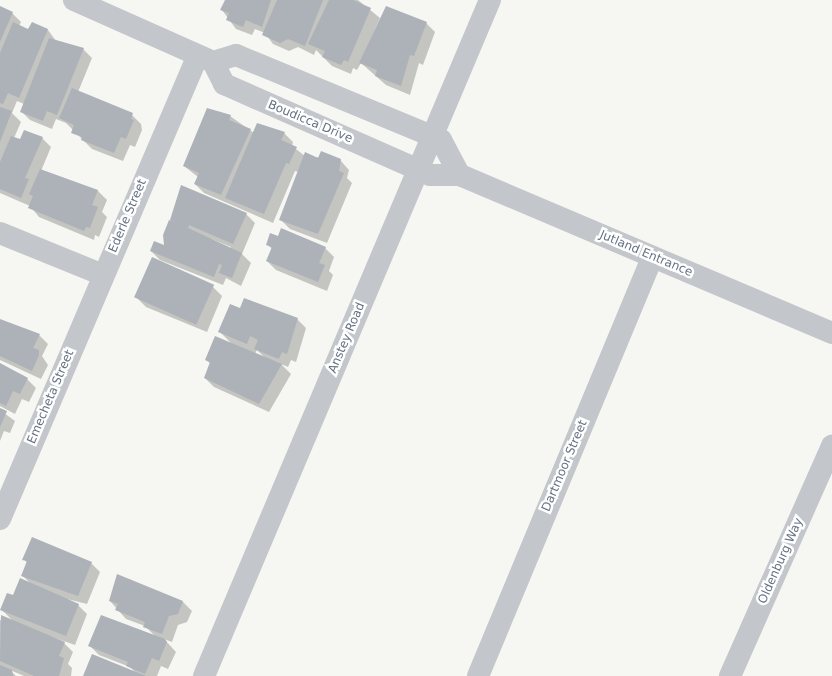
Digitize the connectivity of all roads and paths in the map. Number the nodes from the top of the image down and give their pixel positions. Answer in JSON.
{"nodes":[{"id":1,"x":74,"y":0,"type":"edge"},
{"id":2,"x":490,"y":0,"type":"edge"},
{"id":3,"x":205,"y":58,"type":"junction"},
{"id":4,"x":432,"y":136,"type":"junction"},
{"id":5,"x":418,"y":170,"type":"junction"},
{"id":6,"x":460,"y":175,"type":"junction"},
{"id":7,"x":0,"y":233,"type":"edge"},
{"id":8,"x":652,"y":257,"type":"junction"},
{"id":9,"x":103,"y":275,"type":"junction"},
{"id":10,"x":832,"y":333,"type":"edge"},
{"id":11,"x":832,"y":446,"type":"edge"},
{"id":12,"x":0,"y":519,"type":"edge"},
{"id":13,"x":204,"y":676,"type":"edge"},
{"id":14,"x":478,"y":676,"type":"edge"},
{"id":15,"x":730,"y":676,"type":"edge"}],
"edges":[{"from":1,"to":3,"type":"street"},
{"from":2,"to":4,"type":"street","name":"Anstey Road"},
{"from":3,"to":4,"type":"street"},
{"from":3,"to":5,"type":"street","name":"Boudicca Drive"},
{"from":3,"to":9,"type":"street","name":"Ederle Street"},
{"from":4,"to":5,"type":"street","name":"Anstey Road"},
{"from":4,"to":6,"type":"street"},
{"from":5,"to":6,"type":"street","name":"Jutland Entrance"},
{"from":5,"to":13,"type":"street","name":"Anstey Road"},
{"from":6,"to":8,"type":"street","name":"Jutland Entrance"},
{"from":7,"to":9,"type":"street"},
{"from":8,"to":10,"type":"street","name":"Jutland Entrance"},
{"from":8,"to":14,"type":"street","name":"Dartmoor Street"},
{"from":9,"to":12,"type":"street","name":"Emecheta Street"},
{"from":11,"to":15,"type":"street","name":"Oldenburg Way"}]}
